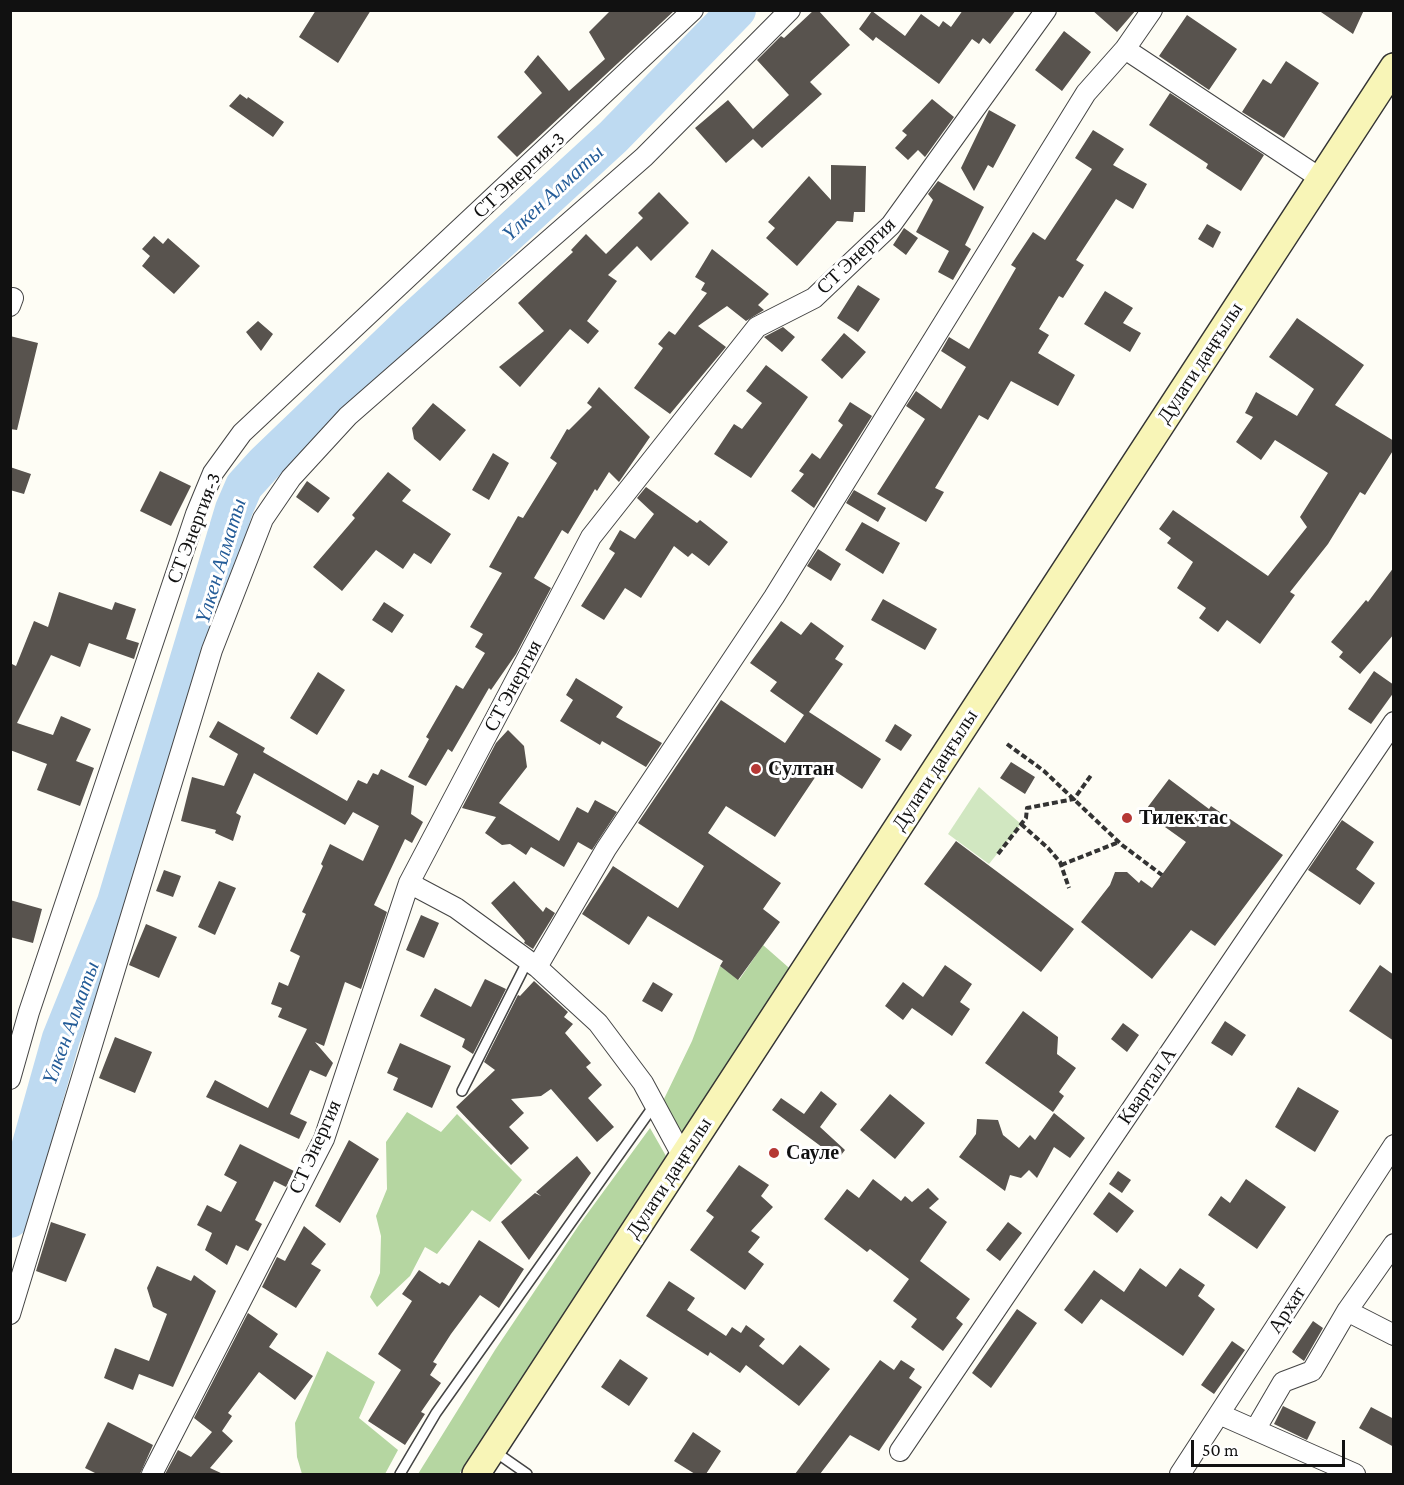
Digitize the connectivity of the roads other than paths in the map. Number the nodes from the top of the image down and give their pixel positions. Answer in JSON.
{"nodes":[{"id":1,"x":693,"y":10,"type":"edge"},
{"id":2,"x":789,"y":10,"type":"edge"},
{"id":3,"x":1046,"y":10,"type":"edge"},
{"id":4,"x":1152,"y":10,"type":"edge"},
{"id":5,"x":1125,"y":49,"type":"junction"},
{"id":6,"x":1394,"y":67,"type":"edge"},
{"id":7,"x":1320,"y":178,"type":"junction"},
{"id":8,"x":1394,"y":722,"type":"edge"},
{"id":9,"x":409,"y":883,"type":"junction"},
{"id":10,"x":532,"y":964,"type":"junction"},
{"id":11,"x":10,"y":1079,"type":"edge"},
{"id":12,"x":462,"y":1091,"type":"dead end"},
{"id":13,"x":655,"y":1104,"type":"junction"},
{"id":14,"x":1394,"y":1145,"type":"edge"},
{"id":15,"x":683,"y":1157,"type":"junction"},
{"id":16,"x":1394,"y":1244,"type":"edge"},
{"id":17,"x":1347,"y":1311,"type":"junction"},
{"id":18,"x":10,"y":1314,"type":"edge"},
{"id":19,"x":1394,"y":1335,"type":"edge"},
{"id":20,"x":1219,"y":1414,"type":"junction"},
{"id":21,"x":1255,"y":1430,"type":"junction"},
{"id":22,"x":492,"y":1450,"type":"junction"},
{"id":23,"x":900,"y":1451,"type":"dead end"},
{"id":24,"x":152,"y":1474,"type":"edge"},
{"id":25,"x":400,"y":1474,"type":"edge"},
{"id":26,"x":476,"y":1474,"type":"edge"},
{"id":27,"x":527,"y":1474,"type":"edge"},
{"id":28,"x":1180,"y":1474,"type":"edge"},
{"id":29,"x":1355,"y":1474,"type":"edge"}],
"edges":[{"from":1,"to":11,"type":"street","name":"СТ Энергия-3"},
{"from":2,"to":18,"type":"street"},
{"from":3,"to":9,"type":"street","name":"СТ Энергия"},
{"from":4,"to":5,"type":"street"},
{"from":5,"to":7,"type":"street"},
{"from":5,"to":10,"type":"street"},
{"from":6,"to":7,"type":"main road","name":"Дулати даңғылы"},
{"from":7,"to":15,"type":"main road","name":"Дулати даңғылы"},
{"from":8,"to":23,"type":"street","name":"Квартал А"},
{"from":9,"to":10,"type":"street"},
{"from":9,"to":24,"type":"street","name":"СТ Энергия"},
{"from":10,"to":12,"type":"lane"},
{"from":10,"to":13,"type":"street"},
{"from":13,"to":15,"type":"street"},
{"from":13,"to":25,"type":"lane"},
{"from":14,"to":20,"type":"street","name":"Архат"},
{"from":15,"to":22,"type":"main road","name":"Дулати даңғылы"},
{"from":16,"to":17,"type":"street"},
{"from":17,"to":19,"type":"street"},
{"from":17,"to":21,"type":"street"},
{"from":20,"to":21,"type":"street"},
{"from":20,"to":28,"type":"street","name":"Архат"},
{"from":21,"to":29,"type":"street"},
{"from":22,"to":26,"type":"main road","name":"Дулати даңғылы"},
{"from":22,"to":27,"type":"lane"}]}
